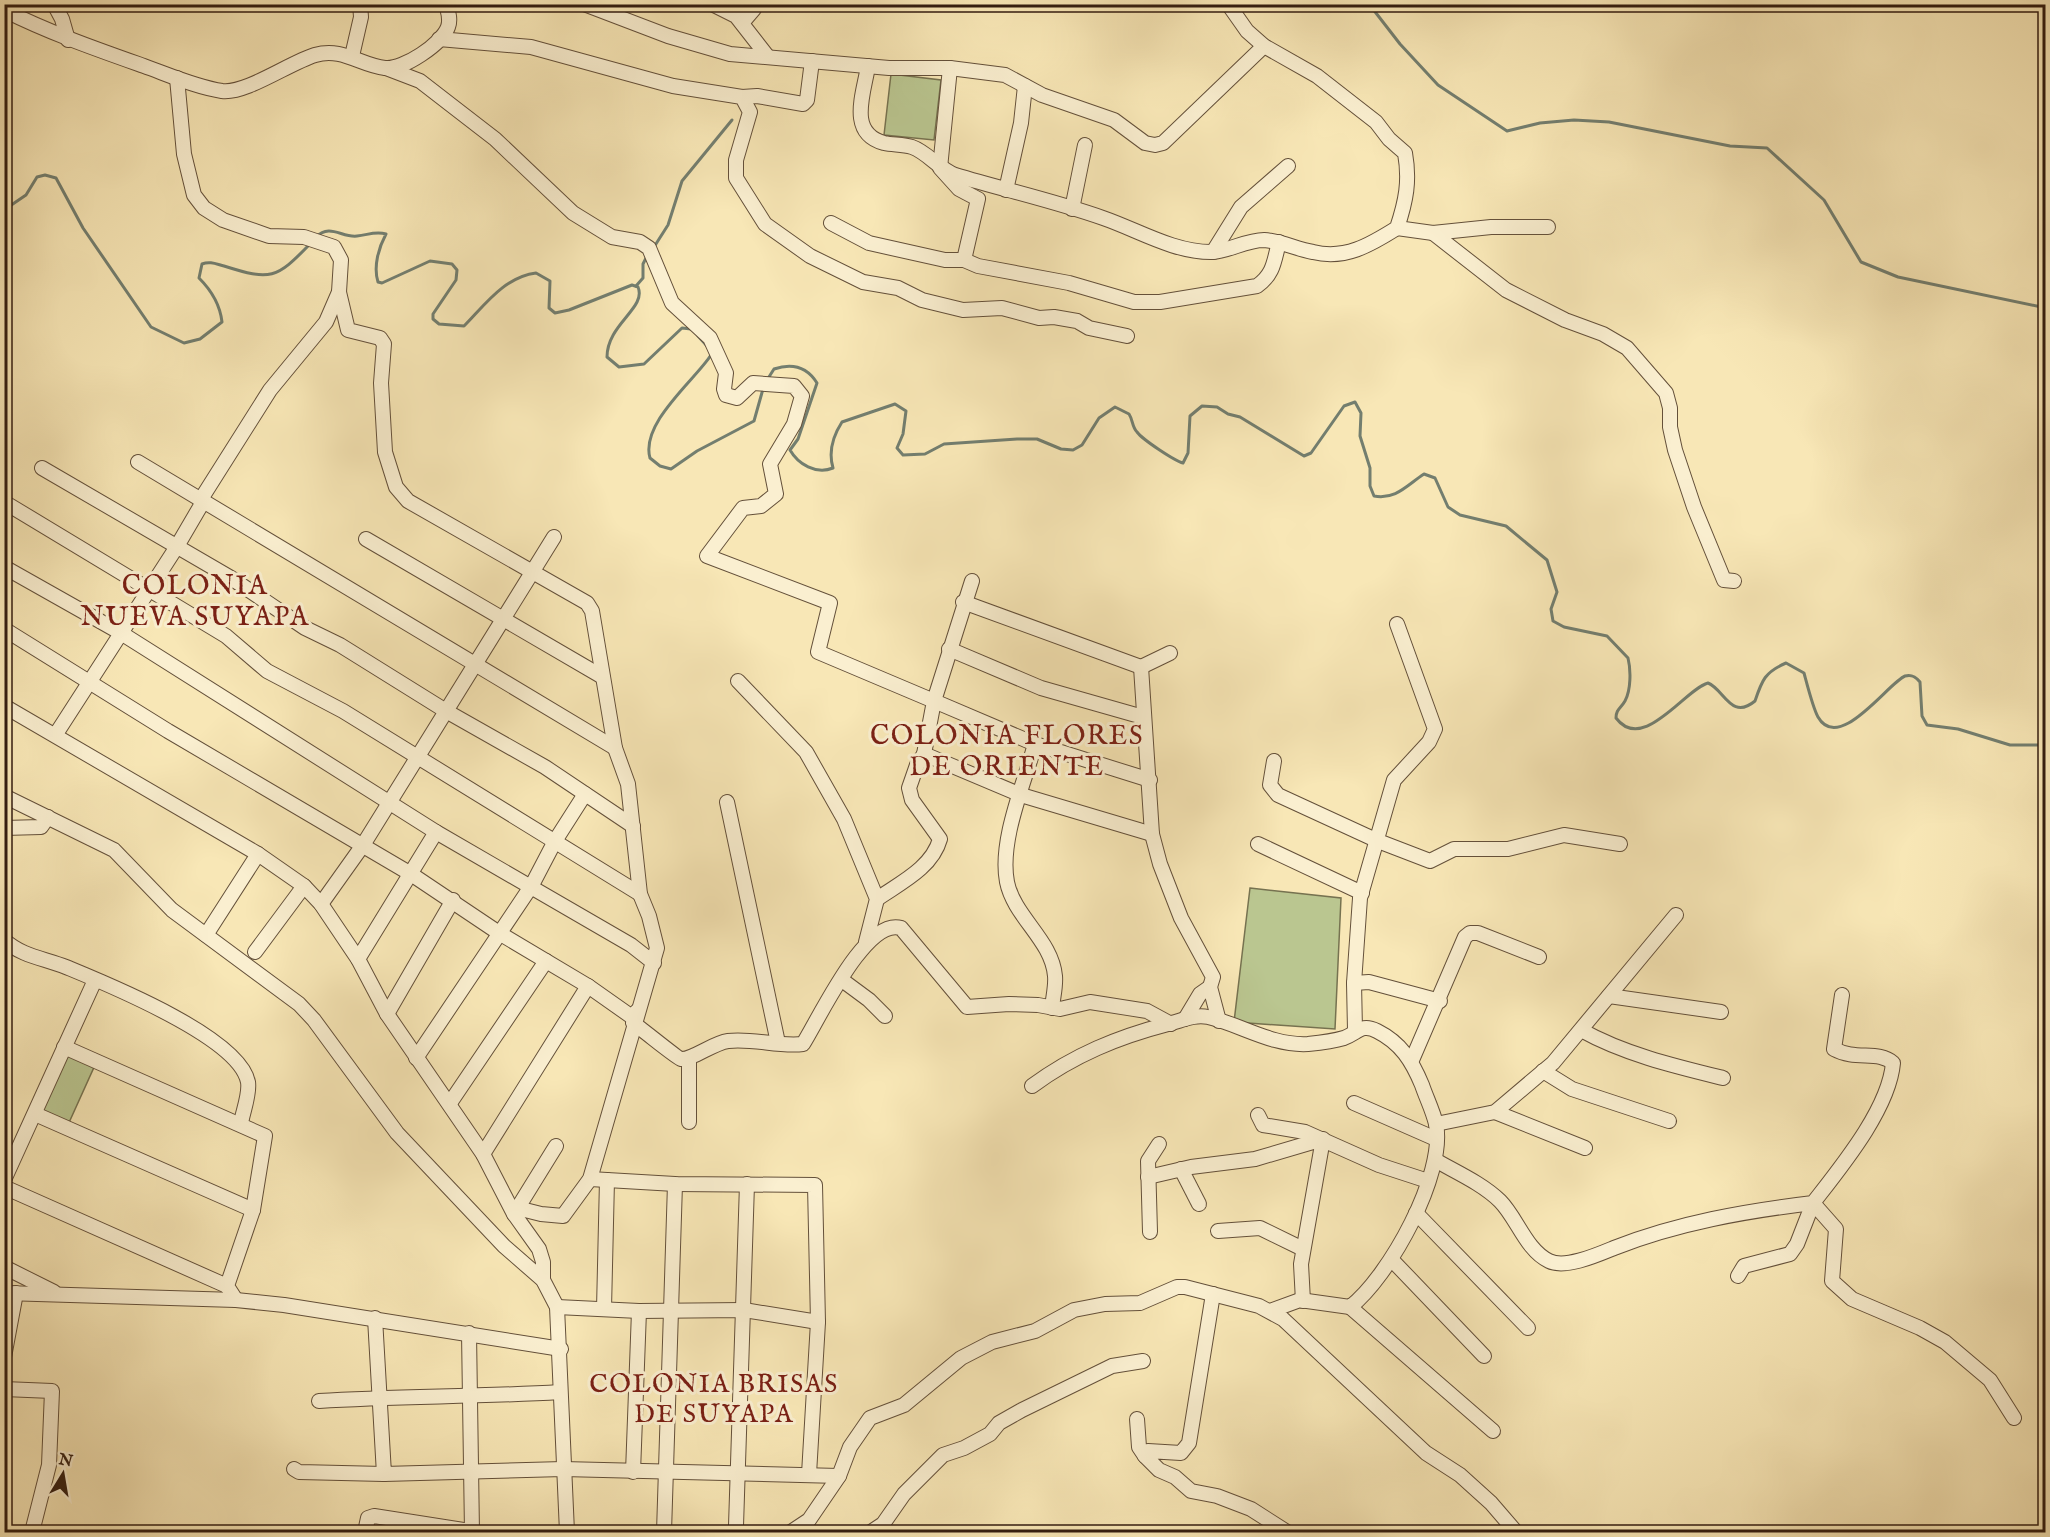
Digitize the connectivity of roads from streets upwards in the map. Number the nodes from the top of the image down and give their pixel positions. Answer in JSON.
{"nodes":[{"id":1,"x":54,"y":4,"type":"edge"},
{"id":2,"x":360,"y":4,"type":"edge"},
{"id":3,"x":447,"y":4,"type":"edge"},
{"id":4,"x":584,"y":4,"type":"edge"},
{"id":5,"x":712,"y":4,"type":"edge"},
{"id":6,"x":1228,"y":4,"type":"edge"},
{"id":7,"x":754,"y":9,"type":"dead end"},
{"id":8,"x":4,"y":10,"type":"edge"},
{"id":9,"x":746,"y":27,"type":"junction"},
{"id":10,"x":439,"y":39,"type":"junction"},
{"id":11,"x":68,"y":40,"type":"junction"},
{"id":12,"x":1264,"y":46,"type":"junction"},
{"id":13,"x":740,"y":55,"type":"junction"},
{"id":14,"x":352,"y":56,"type":"junction"},
{"id":15,"x":768,"y":57,"type":"junction"},
{"id":16,"x":812,"y":61,"type":"junction"},
{"id":17,"x":868,"y":66,"type":"junction"},
{"id":18,"x":386,"y":68,"type":"junction"},
{"id":19,"x":950,"y":68,"type":"junction"},
{"id":20,"x":177,"y":78,"type":"junction"},
{"id":21,"x":1025,"y":86,"type":"junction"},
{"id":22,"x":742,"y":97,"type":"junction"},
{"id":23,"x":1085,"y":145,"type":"dead end"},
{"id":24,"x":1288,"y":166,"type":"dead end"},
{"id":25,"x":940,"y":168,"type":"junction"},
{"id":26,"x":1006,"y":190,"type":"junction"},
{"id":27,"x":1072,"y":209,"type":"junction"},
{"id":28,"x":831,"y":223,"type":"dead end"},
{"id":29,"x":1548,"y":227,"type":"dead end"},
{"id":30,"x":1397,"y":228,"type":"junction"},
{"id":31,"x":1433,"y":233,"type":"junction"},
{"id":32,"x":1279,"y":242,"type":"junction"},
{"id":33,"x":1213,"y":252,"type":"junction"},
{"id":34,"x":964,"y":260,"type":"junction"},
{"id":35,"x":339,"y":292,"type":"junction"},
{"id":36,"x":1127,"y":336,"type":"dead end"},
{"id":37,"x":138,"y":462,"type":"dead end"},
{"id":38,"x":42,"y":468,"type":"dead end"},
{"id":39,"x":4,"y":502,"type":"edge"},
{"id":40,"x":201,"y":502,"type":"junction"},
{"id":41,"x":554,"y":537,"type":"dead end"},
{"id":42,"x":366,"y":539,"type":"dead end"},
{"id":43,"x":176,"y":548,"type":"junction"},
{"id":44,"x":4,"y":567,"type":"edge"},
{"id":45,"x":530,"y":572,"type":"junction"},
{"id":46,"x":1734,"y":580,"type":"dead end"},
{"id":47,"x":972,"y":581,"type":"dead end"},
{"id":48,"x":148,"y":591,"type":"junction"},
{"id":49,"x":963,"y":602,"type":"junction"},
{"id":50,"x":502,"y":620,"type":"junction"},
{"id":51,"x":1397,"y":624,"type":"dead end"},
{"id":52,"x":4,"y":629,"type":"edge"},
{"id":53,"x":121,"y":633,"type":"junction"},
{"id":54,"x":949,"y":649,"type":"junction"},
{"id":55,"x":1170,"y":653,"type":"dead end"},
{"id":56,"x":475,"y":665,"type":"junction"},
{"id":57,"x":1141,"y":667,"type":"junction"},
{"id":58,"x":601,"y":676,"type":"junction"},
{"id":59,"x":738,"y":681,"type":"dead end"},
{"id":60,"x":88,"y":682,"type":"junction"},
{"id":61,"x":934,"y":701,"type":"junction"},
{"id":62,"x":4,"y":706,"type":"edge"},
{"id":63,"x":446,"y":711,"type":"junction"},
{"id":64,"x":1143,"y":717,"type":"junction"},
{"id":65,"x":56,"y":734,"type":"junction"},
{"id":66,"x":1035,"y":744,"type":"junction"},
{"id":67,"x":615,"y":748,"type":"junction"},
{"id":68,"x":924,"y":754,"type":"junction"},
{"id":69,"x":417,"y":756,"type":"junction"},
{"id":70,"x":1274,"y":761,"type":"dead end"},
{"id":71,"x":1150,"y":780,"type":"junction"},
{"id":72,"x":585,"y":794,"type":"junction"},
{"id":73,"x":1021,"y":795,"type":"junction"},
{"id":74,"x":4,"y":796,"type":"edge"},
{"id":75,"x":389,"y":801,"type":"junction"},
{"id":76,"x":727,"y":802,"type":"dead end"},
{"id":77,"x":48,"y":817,"type":"junction"},
{"id":78,"x":633,"y":826,"type":"junction"},
{"id":79,"x":4,"y":828,"type":"edge"},
{"id":80,"x":436,"y":832,"type":"junction"},
{"id":81,"x":1152,"y":834,"type":"junction"},
{"id":82,"x":555,"y":841,"type":"junction"},
{"id":83,"x":1378,"y":841,"type":"junction"},
{"id":84,"x":1258,"y":844,"type":"dead end"},
{"id":85,"x":1620,"y":844,"type":"dead end"},
{"id":86,"x":363,"y":845,"type":"junction"},
{"id":87,"x":258,"y":854,"type":"junction"},
{"id":88,"x":411,"y":874,"type":"junction"},
{"id":89,"x":532,"y":885,"type":"junction"},
{"id":90,"x":304,"y":886,"type":"junction"},
{"id":91,"x":1362,"y":893,"type":"junction"},
{"id":92,"x":640,"y":894,"type":"junction"},
{"id":93,"x":453,"y":900,"type":"junction"},
{"id":94,"x":877,"y":900,"type":"junction"},
{"id":95,"x":321,"y":904,"type":"junction"},
{"id":96,"x":1676,"y":915,"type":"dead end"},
{"id":97,"x":499,"y":933,"type":"junction"},
{"id":98,"x":206,"y":935,"type":"junction"},
{"id":99,"x":4,"y":940,"type":"edge"},
{"id":100,"x":866,"y":942,"type":"junction"},
{"id":101,"x":255,"y":952,"type":"dead end"},
{"id":102,"x":1539,"y":957,"type":"dead end"},
{"id":103,"x":358,"y":959,"type":"junction"},
{"id":104,"x":546,"y":961,"type":"junction"},
{"id":105,"x":654,"y":963,"type":"junction"},
{"id":106,"x":94,"y":980,"type":"junction"},
{"id":107,"x":842,"y":980,"type":"junction"},
{"id":108,"x":1354,"y":983,"type":"junction"},
{"id":109,"x":588,"y":986,"type":"junction"},
{"id":110,"x":1210,"y":987,"type":"junction"},
{"id":111,"x":1842,"y":995,"type":"dead end"},
{"id":112,"x":1609,"y":996,"type":"junction"},
{"id":113,"x":1440,"y":1001,"type":"junction"},
{"id":114,"x":1052,"y":1008,"type":"junction"},
{"id":115,"x":1721,"y":1012,"type":"dead end"},
{"id":116,"x":387,"y":1014,"type":"junction"},
{"id":117,"x":885,"y":1016,"type":"dead end"},
{"id":118,"x":635,"y":1017,"type":"junction"},
{"id":119,"x":1185,"y":1019,"type":"junction"},
{"id":120,"x":1219,"y":1021,"type":"junction"},
{"id":121,"x":1170,"y":1024,"type":"junction"},
{"id":122,"x":1355,"y":1029,"type":"junction"},
{"id":123,"x":1581,"y":1030,"type":"junction"},
{"id":124,"x":778,"y":1042,"type":"junction"},
{"id":125,"x":64,"y":1047,"type":"junction"},
{"id":126,"x":416,"y":1058,"type":"junction"},
{"id":127,"x":690,"y":1059,"type":"junction"},
{"id":128,"x":1412,"y":1060,"type":"junction"},
{"id":129,"x":1543,"y":1071,"type":"junction"},
{"id":130,"x":1723,"y":1078,"type":"dead end"},
{"id":131,"x":1032,"y":1086,"type":"dead end"},
{"id":132,"x":450,"y":1102,"type":"junction"},
{"id":133,"x":1354,"y":1103,"type":"dead end"},
{"id":134,"x":1495,"y":1112,"type":"junction"},
{"id":135,"x":35,"y":1114,"type":"junction"},
{"id":136,"x":1258,"y":1115,"type":"dead end"},
{"id":137,"x":1669,"y":1121,"type":"dead end"},
{"id":138,"x":689,"y":1122,"type":"dead end"},
{"id":139,"x":241,"y":1123,"type":"junction"},
{"id":140,"x":1436,"y":1124,"type":"junction"},
{"id":141,"x":1436,"y":1138,"type":"junction"},
{"id":142,"x":1323,"y":1139,"type":"junction"},
{"id":143,"x":1159,"y":1144,"type":"dead end"},
{"id":144,"x":556,"y":1146,"type":"dead end"},
{"id":145,"x":1586,"y":1148,"type":"dead end"},
{"id":146,"x":483,"y":1154,"type":"junction"},
{"id":147,"x":1435,"y":1160,"type":"junction"},
{"id":148,"x":1181,"y":1169,"type":"junction"},
{"id":149,"x":1148,"y":1177,"type":"junction"},
{"id":150,"x":590,"y":1179,"type":"junction"},
{"id":151,"x":4,"y":1180,"type":"edge"},
{"id":152,"x":607,"y":1180,"type":"junction"},
{"id":153,"x":1428,"y":1181,"type":"junction"},
{"id":154,"x":675,"y":1184,"type":"junction"},
{"id":155,"x":747,"y":1184,"type":"junction"},
{"id":156,"x":4,"y":1187,"type":"edge"},
{"id":157,"x":1813,"y":1203,"type":"junction"},
{"id":158,"x":1199,"y":1204,"type":"dead end"},
{"id":159,"x":253,"y":1210,"type":"junction"},
{"id":160,"x":515,"y":1211,"type":"junction"},
{"id":161,"x":1416,"y":1213,"type":"junction"},
{"id":162,"x":1218,"y":1231,"type":"dead end"},
{"id":163,"x":1150,"y":1232,"type":"dead end"},
{"id":164,"x":1303,"y":1250,"type":"junction"},
{"id":165,"x":1392,"y":1260,"type":"junction"},
{"id":166,"x":4,"y":1267,"type":"edge"},
{"id":167,"x":1738,"y":1276,"type":"dead end"},
{"id":168,"x":543,"y":1280,"type":"junction"},
{"id":169,"x":227,"y":1286,"type":"junction"},
{"id":170,"x":10,"y":1293,"type":"edge"},
{"id":171,"x":57,"y":1294,"type":"junction"},
{"id":172,"x":1213,"y":1294,"type":"junction"},
{"id":173,"x":236,"y":1300,"type":"junction"},
{"id":174,"x":1303,"y":1300,"type":"junction"},
{"id":175,"x":557,"y":1307,"type":"junction"},
{"id":176,"x":1350,"y":1307,"type":"junction"},
{"id":177,"x":604,"y":1310,"type":"junction"},
{"id":178,"x":673,"y":1310,"type":"junction"},
{"id":179,"x":744,"y":1310,"type":"junction"},
{"id":180,"x":639,"y":1311,"type":"junction"},
{"id":181,"x":1270,"y":1311,"type":"junction"},
{"id":182,"x":375,"y":1318,"type":"junction"},
{"id":183,"x":818,"y":1322,"type":"junction"},
{"id":184,"x":1528,"y":1328,"type":"dead end"},
{"id":185,"x":469,"y":1333,"type":"junction"},
{"id":186,"x":561,"y":1349,"type":"junction"},
{"id":187,"x":1484,"y":1356,"type":"dead end"},
{"id":188,"x":4,"y":1357,"type":"edge"},
{"id":189,"x":1143,"y":1360,"type":"dead end"},
{"id":190,"x":4,"y":1389,"type":"edge"},
{"id":191,"x":560,"y":1392,"type":"junction"},
{"id":192,"x":378,"y":1397,"type":"junction"},
{"id":193,"x":468,"y":1398,"type":"junction"},
{"id":194,"x":319,"y":1401,"type":"dead end"},
{"id":195,"x":2014,"y":1418,"type":"dead end"},
{"id":196,"x":1137,"y":1419,"type":"dead end"},
{"id":197,"x":1493,"y":1431,"type":"dead end"},
{"id":198,"x":1146,"y":1456,"type":"junction"},
{"id":199,"x":294,"y":1469,"type":"dead end"},
{"id":200,"x":563,"y":1469,"type":"junction"},
{"id":201,"x":667,"y":1471,"type":"junction"},
{"id":202,"x":633,"y":1472,"type":"junction"},
{"id":203,"x":472,"y":1473,"type":"junction"},
{"id":204,"x":737,"y":1473,"type":"junction"},
{"id":205,"x":384,"y":1474,"type":"junction"},
{"id":206,"x":809,"y":1474,"type":"junction"},
{"id":207,"x":839,"y":1476,"type":"junction"},
{"id":208,"x":736,"y":1526,"type":"dead end"},
{"id":209,"x":473,"y":1532,"type":"edge"},
{"id":210,"x":33,"y":1533,"type":"edge"},
{"id":211,"x":365,"y":1533,"type":"edge"},
{"id":212,"x":567,"y":1533,"type":"edge"},
{"id":213,"x":664,"y":1533,"type":"edge"},
{"id":214,"x":791,"y":1533,"type":"edge"},
{"id":215,"x":871,"y":1533,"type":"edge"},
{"id":216,"x":1287,"y":1533,"type":"edge"},
{"id":217,"x":1516,"y":1533,"type":"edge"}],
"edges":[{"from":1,"to":11,"type":"street"},
{"from":2,"to":14,"type":"street"},
{"from":3,"to":10,"type":"street"},
{"from":4,"to":13,"type":"street"},
{"from":5,"to":9,"type":"street"},
{"from":6,"to":12,"type":"street"},
{"from":7,"to":9,"type":"street"},
{"from":8,"to":11,"type":"street"},
{"from":9,"to":13,"type":"street"},
{"from":9,"to":15,"type":"street"},
{"from":10,"to":18,"type":"street"},
{"from":10,"to":22,"type":"street"},
{"from":11,"to":20,"type":"street"},
{"from":12,"to":21,"type":"street"},
{"from":12,"to":30,"type":"street"},
{"from":13,"to":15,"type":"street"},
{"from":14,"to":18,"type":"street"},
{"from":14,"to":20,"type":"street"},
{"from":15,"to":16,"type":"street"},
{"from":16,"to":17,"type":"street"},
{"from":16,"to":22,"type":"street"},
{"from":17,"to":19,"type":"street"},
{"from":17,"to":25,"type":"street"},
{"from":18,"to":61,"type":"street"},
{"from":19,"to":21,"type":"street"},
{"from":19,"to":25,"type":"street"},
{"from":20,"to":35,"type":"street"},
{"from":21,"to":26,"type":"street"},
{"from":22,"to":36,"type":"street"},
{"from":23,"to":27,"type":"street"},
{"from":24,"to":33,"type":"street"},
{"from":25,"to":26,"type":"street"},
{"from":25,"to":34,"type":"street"},
{"from":26,"to":27,"type":"street"},
{"from":27,"to":33,"type":"street"},
{"from":28,"to":34,"type":"street"},
{"from":29,"to":31,"type":"street"},
{"from":30,"to":31,"type":"street"},
{"from":30,"to":32,"type":"street"},
{"from":31,"to":46,"type":"street"},
{"from":32,"to":33,"type":"street"},
{"from":32,"to":34,"type":"street"},
{"from":35,"to":40,"type":"street"},
{"from":35,"to":45,"type":"street"},
{"from":37,"to":40,"type":"street"},
{"from":38,"to":43,"type":"street"},
{"from":39,"to":48,"type":"street"},
{"from":40,"to":43,"type":"street"},
{"from":40,"to":56,"type":"street"},
{"from":41,"to":45,"type":"street"},
{"from":42,"to":50,"type":"street"},
{"from":43,"to":48,"type":"street"},
{"from":43,"to":63,"type":"street"},
{"from":44,"to":53,"type":"street"},
{"from":45,"to":50,"type":"street"},
{"from":45,"to":58,"type":"street"},
{"from":47,"to":49,"type":"street"},
{"from":48,"to":53,"type":"street"},
{"from":48,"to":69,"type":"street"},
{"from":49,"to":54,"type":"street"},
{"from":49,"to":57,"type":"street"},
{"from":50,"to":56,"type":"street"},
{"from":50,"to":58,"type":"street"},
{"from":51,"to":83,"type":"street"},
{"from":52,"to":60,"type":"street"},
{"from":53,"to":60,"type":"street"},
{"from":53,"to":75,"type":"street"},
{"from":54,"to":61,"type":"street"},
{"from":54,"to":64,"type":"street"},
{"from":55,"to":57,"type":"street"},
{"from":56,"to":63,"type":"street"},
{"from":56,"to":67,"type":"street"},
{"from":57,"to":64,"type":"street"},
{"from":58,"to":67,"type":"street"},
{"from":59,"to":94,"type":"street"},
{"from":60,"to":65,"type":"street"},
{"from":60,"to":86,"type":"street"},
{"from":61,"to":66,"type":"street"},
{"from":61,"to":68,"type":"street"},
{"from":62,"to":65,"type":"street"},
{"from":63,"to":69,"type":"street"},
{"from":63,"to":72,"type":"street"},
{"from":64,"to":71,"type":"street"},
{"from":65,"to":87,"type":"street"},
{"from":66,"to":71,"type":"street"},
{"from":66,"to":73,"type":"street"},
{"from":67,"to":78,"type":"street"},
{"from":68,"to":73,"type":"street"},
{"from":68,"to":94,"type":"street"},
{"from":69,"to":75,"type":"street"},
{"from":69,"to":82,"type":"street"},
{"from":70,"to":83,"type":"street"},
{"from":71,"to":81,"type":"street"},
{"from":72,"to":78,"type":"street"},
{"from":72,"to":82,"type":"street"},
{"from":73,"to":81,"type":"street"},
{"from":73,"to":114,"type":"street"},
{"from":74,"to":77,"type":"street"},
{"from":75,"to":80,"type":"street"},
{"from":75,"to":86,"type":"street"},
{"from":76,"to":124,"type":"street"},
{"from":77,"to":79,"type":"street"},
{"from":77,"to":98,"type":"street"},
{"from":78,"to":92,"type":"street"},
{"from":80,"to":88,"type":"street"},
{"from":80,"to":89,"type":"street"},
{"from":81,"to":110,"type":"street"},
{"from":82,"to":89,"type":"street"},
{"from":82,"to":92,"type":"street"},
{"from":83,"to":85,"type":"street"},
{"from":83,"to":91,"type":"street"},
{"from":84,"to":91,"type":"street"},
{"from":86,"to":88,"type":"street"},
{"from":86,"to":95,"type":"street"},
{"from":87,"to":90,"type":"street"},
{"from":87,"to":98,"type":"street"},
{"from":88,"to":93,"type":"street"},
{"from":88,"to":103,"type":"street"},
{"from":89,"to":97,"type":"street"},
{"from":89,"to":105,"type":"street"},
{"from":90,"to":95,"type":"street"},
{"from":90,"to":101,"type":"street"},
{"from":91,"to":108,"type":"street"},
{"from":92,"to":105,"type":"street"},
{"from":93,"to":97,"type":"street"},
{"from":93,"to":116,"type":"street"},
{"from":94,"to":100,"type":"street"},
{"from":95,"to":103,"type":"street"},
{"from":96,"to":112,"type":"street"},
{"from":97,"to":104,"type":"street"},
{"from":97,"to":126,"type":"street"},
{"from":98,"to":168,"type":"street"},
{"from":99,"to":106,"type":"street"},
{"from":100,"to":107,"type":"street"},
{"from":100,"to":114,"type":"street"},
{"from":102,"to":113,"type":"street"},
{"from":103,"to":116,"type":"street"},
{"from":104,"to":109,"type":"street"},
{"from":104,"to":132,"type":"street"},
{"from":105,"to":118,"type":"street"},
{"from":106,"to":125,"type":"street"},
{"from":106,"to":139,"type":"street"},
{"from":107,"to":117,"type":"street"},
{"from":107,"to":124,"type":"street"},
{"from":108,"to":113,"type":"street"},
{"from":108,"to":122,"type":"street"},
{"from":109,"to":118,"type":"street"},
{"from":109,"to":146,"type":"street"},
{"from":110,"to":119,"type":"street"},
{"from":110,"to":120,"type":"street"},
{"from":111,"to":157,"type":"street"},
{"from":112,"to":115,"type":"street"},
{"from":112,"to":123,"type":"street"},
{"from":113,"to":128,"type":"street"},
{"from":114,"to":121,"type":"street"},
{"from":116,"to":126,"type":"street"},
{"from":118,"to":127,"type":"street"},
{"from":118,"to":150,"type":"street"},
{"from":119,"to":120,"type":"street"},
{"from":119,"to":121,"type":"street"},
{"from":120,"to":122,"type":"street"},
{"from":121,"to":131,"type":"street"},
{"from":122,"to":128,"type":"street"},
{"from":123,"to":129,"type":"street"},
{"from":123,"to":130,"type":"street"},
{"from":124,"to":127,"type":"street"},
{"from":125,"to":135,"type":"street"},
{"from":125,"to":139,"type":"street"},
{"from":126,"to":132,"type":"street"},
{"from":127,"to":138,"type":"street"},
{"from":128,"to":140,"type":"street"},
{"from":129,"to":134,"type":"street"},
{"from":129,"to":137,"type":"street"},
{"from":132,"to":146,"type":"street"},
{"from":133,"to":141,"type":"street"},
{"from":134,"to":140,"type":"street"},
{"from":134,"to":145,"type":"street"},
{"from":135,"to":151,"type":"street"},
{"from":135,"to":159,"type":"street"},
{"from":136,"to":142,"type":"street"},
{"from":139,"to":159,"type":"street"},
{"from":140,"to":141,"type":"street"},
{"from":141,"to":147,"type":"street"},
{"from":142,"to":148,"type":"street"},
{"from":142,"to":153,"type":"street"},
{"from":142,"to":164,"type":"street"},
{"from":143,"to":149,"type":"street"},
{"from":144,"to":160,"type":"street"},
{"from":146,"to":160,"type":"street"},
{"from":147,"to":153,"type":"street"},
{"from":147,"to":157,"type":"street"},
{"from":148,"to":149,"type":"street"},
{"from":148,"to":158,"type":"street"},
{"from":149,"to":163,"type":"street"},
{"from":150,"to":152,"type":"street"},
{"from":150,"to":160,"type":"street"},
{"from":152,"to":154,"type":"street"},
{"from":152,"to":177,"type":"street"},
{"from":153,"to":161,"type":"street"},
{"from":154,"to":155,"type":"street"},
{"from":154,"to":178,"type":"street"},
{"from":155,"to":179,"type":"street"},
{"from":155,"to":183,"type":"street"},
{"from":156,"to":169,"type":"street"},
{"from":157,"to":167,"type":"street"},
{"from":157,"to":195,"type":"street"},
{"from":159,"to":169,"type":"street"},
{"from":160,"to":168,"type":"street"},
{"from":161,"to":165,"type":"street"},
{"from":161,"to":184,"type":"street"},
{"from":162,"to":164,"type":"street"},
{"from":164,"to":174,"type":"street"},
{"from":165,"to":176,"type":"street"},
{"from":165,"to":187,"type":"street"},
{"from":166,"to":171,"type":"street"},
{"from":168,"to":175,"type":"street"},
{"from":169,"to":173,"type":"street"},
{"from":170,"to":171,"type":"street"},
{"from":170,"to":188,"type":"street"},
{"from":171,"to":173,"type":"street"},
{"from":172,"to":181,"type":"street"},
{"from":172,"to":198,"type":"street"},
{"from":172,"to":207,"type":"street"},
{"from":173,"to":182,"type":"street"},
{"from":174,"to":176,"type":"street"},
{"from":174,"to":181,"type":"street"},
{"from":175,"to":177,"type":"street"},
{"from":175,"to":186,"type":"street"},
{"from":176,"to":197,"type":"street"},
{"from":177,"to":180,"type":"street"},
{"from":178,"to":179,"type":"street"},
{"from":178,"to":180,"type":"street"},
{"from":178,"to":201,"type":"street"},
{"from":179,"to":183,"type":"street"},
{"from":179,"to":204,"type":"street"},
{"from":180,"to":202,"type":"street"},
{"from":181,"to":217,"type":"street"},
{"from":182,"to":185,"type":"street"},
{"from":182,"to":192,"type":"street"},
{"from":183,"to":206,"type":"street"},
{"from":185,"to":186,"type":"street"},
{"from":185,"to":193,"type":"street"},
{"from":186,"to":191,"type":"street"},
{"from":189,"to":215,"type":"street"},
{"from":190,"to":210,"type":"street"},
{"from":191,"to":193,"type":"street"},
{"from":191,"to":200,"type":"street"},
{"from":192,"to":193,"type":"street"},
{"from":192,"to":194,"type":"street"},
{"from":192,"to":205,"type":"street"},
{"from":193,"to":203,"type":"street"},
{"from":196,"to":198,"type":"street"},
{"from":198,"to":216,"type":"street"},
{"from":199,"to":205,"type":"street"},
{"from":200,"to":202,"type":"street"},
{"from":200,"to":203,"type":"street"},
{"from":200,"to":212,"type":"street"},
{"from":201,"to":202,"type":"street"},
{"from":201,"to":204,"type":"street"},
{"from":201,"to":213,"type":"street"},
{"from":203,"to":205,"type":"street"},
{"from":203,"to":209,"type":"street"},
{"from":204,"to":206,"type":"street"},
{"from":204,"to":208,"type":"street"},
{"from":206,"to":207,"type":"street"},
{"from":207,"to":214,"type":"street"},
{"from":209,"to":211,"type":"street"}]}
